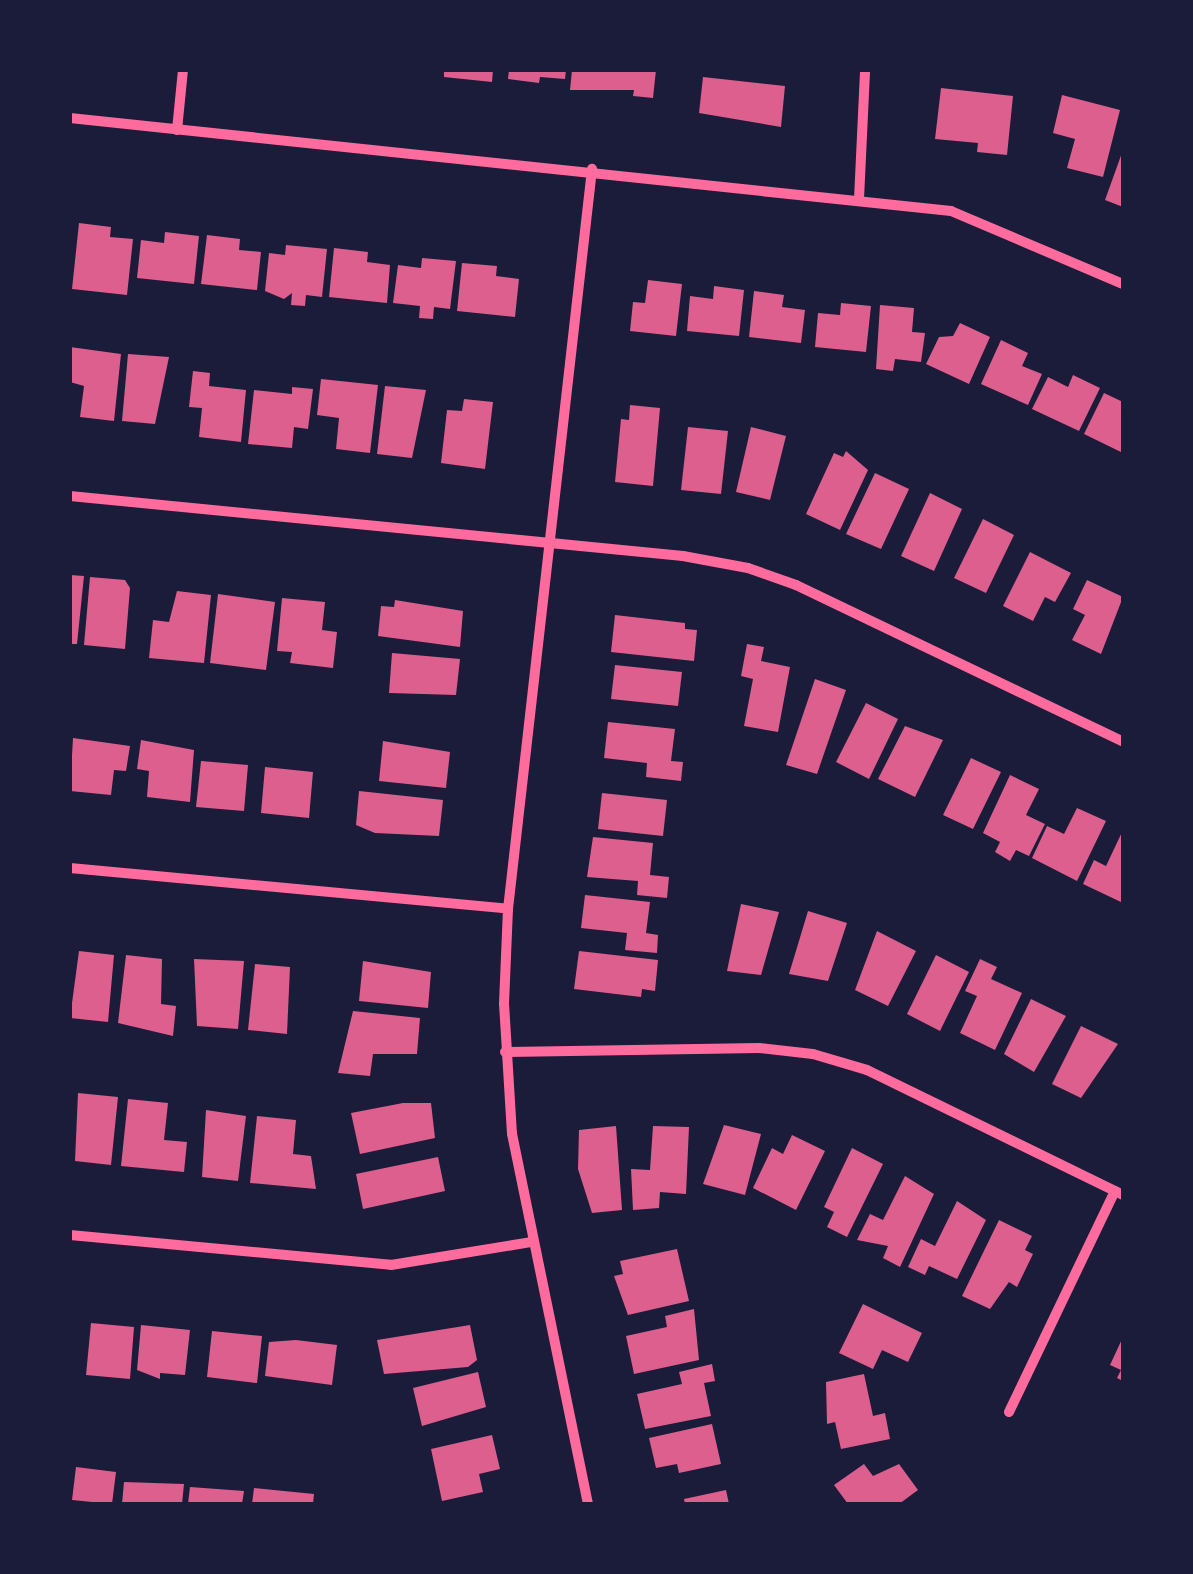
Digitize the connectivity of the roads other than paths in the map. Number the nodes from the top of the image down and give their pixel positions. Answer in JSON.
{"nodes":[{"id":1,"x":183,"y":70,"type":"edge"},
{"id":2,"x":866,"y":70,"type":"edge"},
{"id":3,"x":70,"y":118,"type":"edge"},
{"id":4,"x":177,"y":130,"type":"junction"},
{"id":5,"x":592,"y":169,"type":"junction"},
{"id":6,"x":859,"y":198,"type":"junction"},
{"id":7,"x":1123,"y":284,"type":"edge"},
{"id":8,"x":70,"y":496,"type":"edge"},
{"id":9,"x":551,"y":543,"type":"junction"},
{"id":10,"x":1123,"y":742,"type":"edge"},
{"id":11,"x":70,"y":868,"type":"edge"},
{"id":12,"x":508,"y":909,"type":"junction"},
{"id":13,"x":506,"y":1052,"type":"junction"},
{"id":14,"x":1119,"y":1193,"type":"edge"},
{"id":15,"x":70,"y":1235,"type":"edge"},
{"id":16,"x":532,"y":1242,"type":"junction"},
{"id":17,"x":1009,"y":1412,"type":"dead end"},
{"id":18,"x":588,"y":1504,"type":"edge"}],
"edges":[{"from":1,"to":4,"type":"street"},
{"from":2,"to":6,"type":"street"},
{"from":3,"to":4,"type":"street"},
{"from":4,"to":5,"type":"street"},
{"from":5,"to":6,"type":"street"},
{"from":5,"to":9,"type":"street"},
{"from":6,"to":7,"type":"street"},
{"from":8,"to":9,"type":"street"},
{"from":9,"to":10,"type":"street"},
{"from":9,"to":12,"type":"street"},
{"from":11,"to":12,"type":"street"},
{"from":12,"to":13,"type":"street"},
{"from":13,"to":14,"type":"street"},
{"from":13,"to":16,"type":"street"},
{"from":14,"to":17,"type":"street"},
{"from":15,"to":16,"type":"street"},
{"from":16,"to":18,"type":"street"}]}
